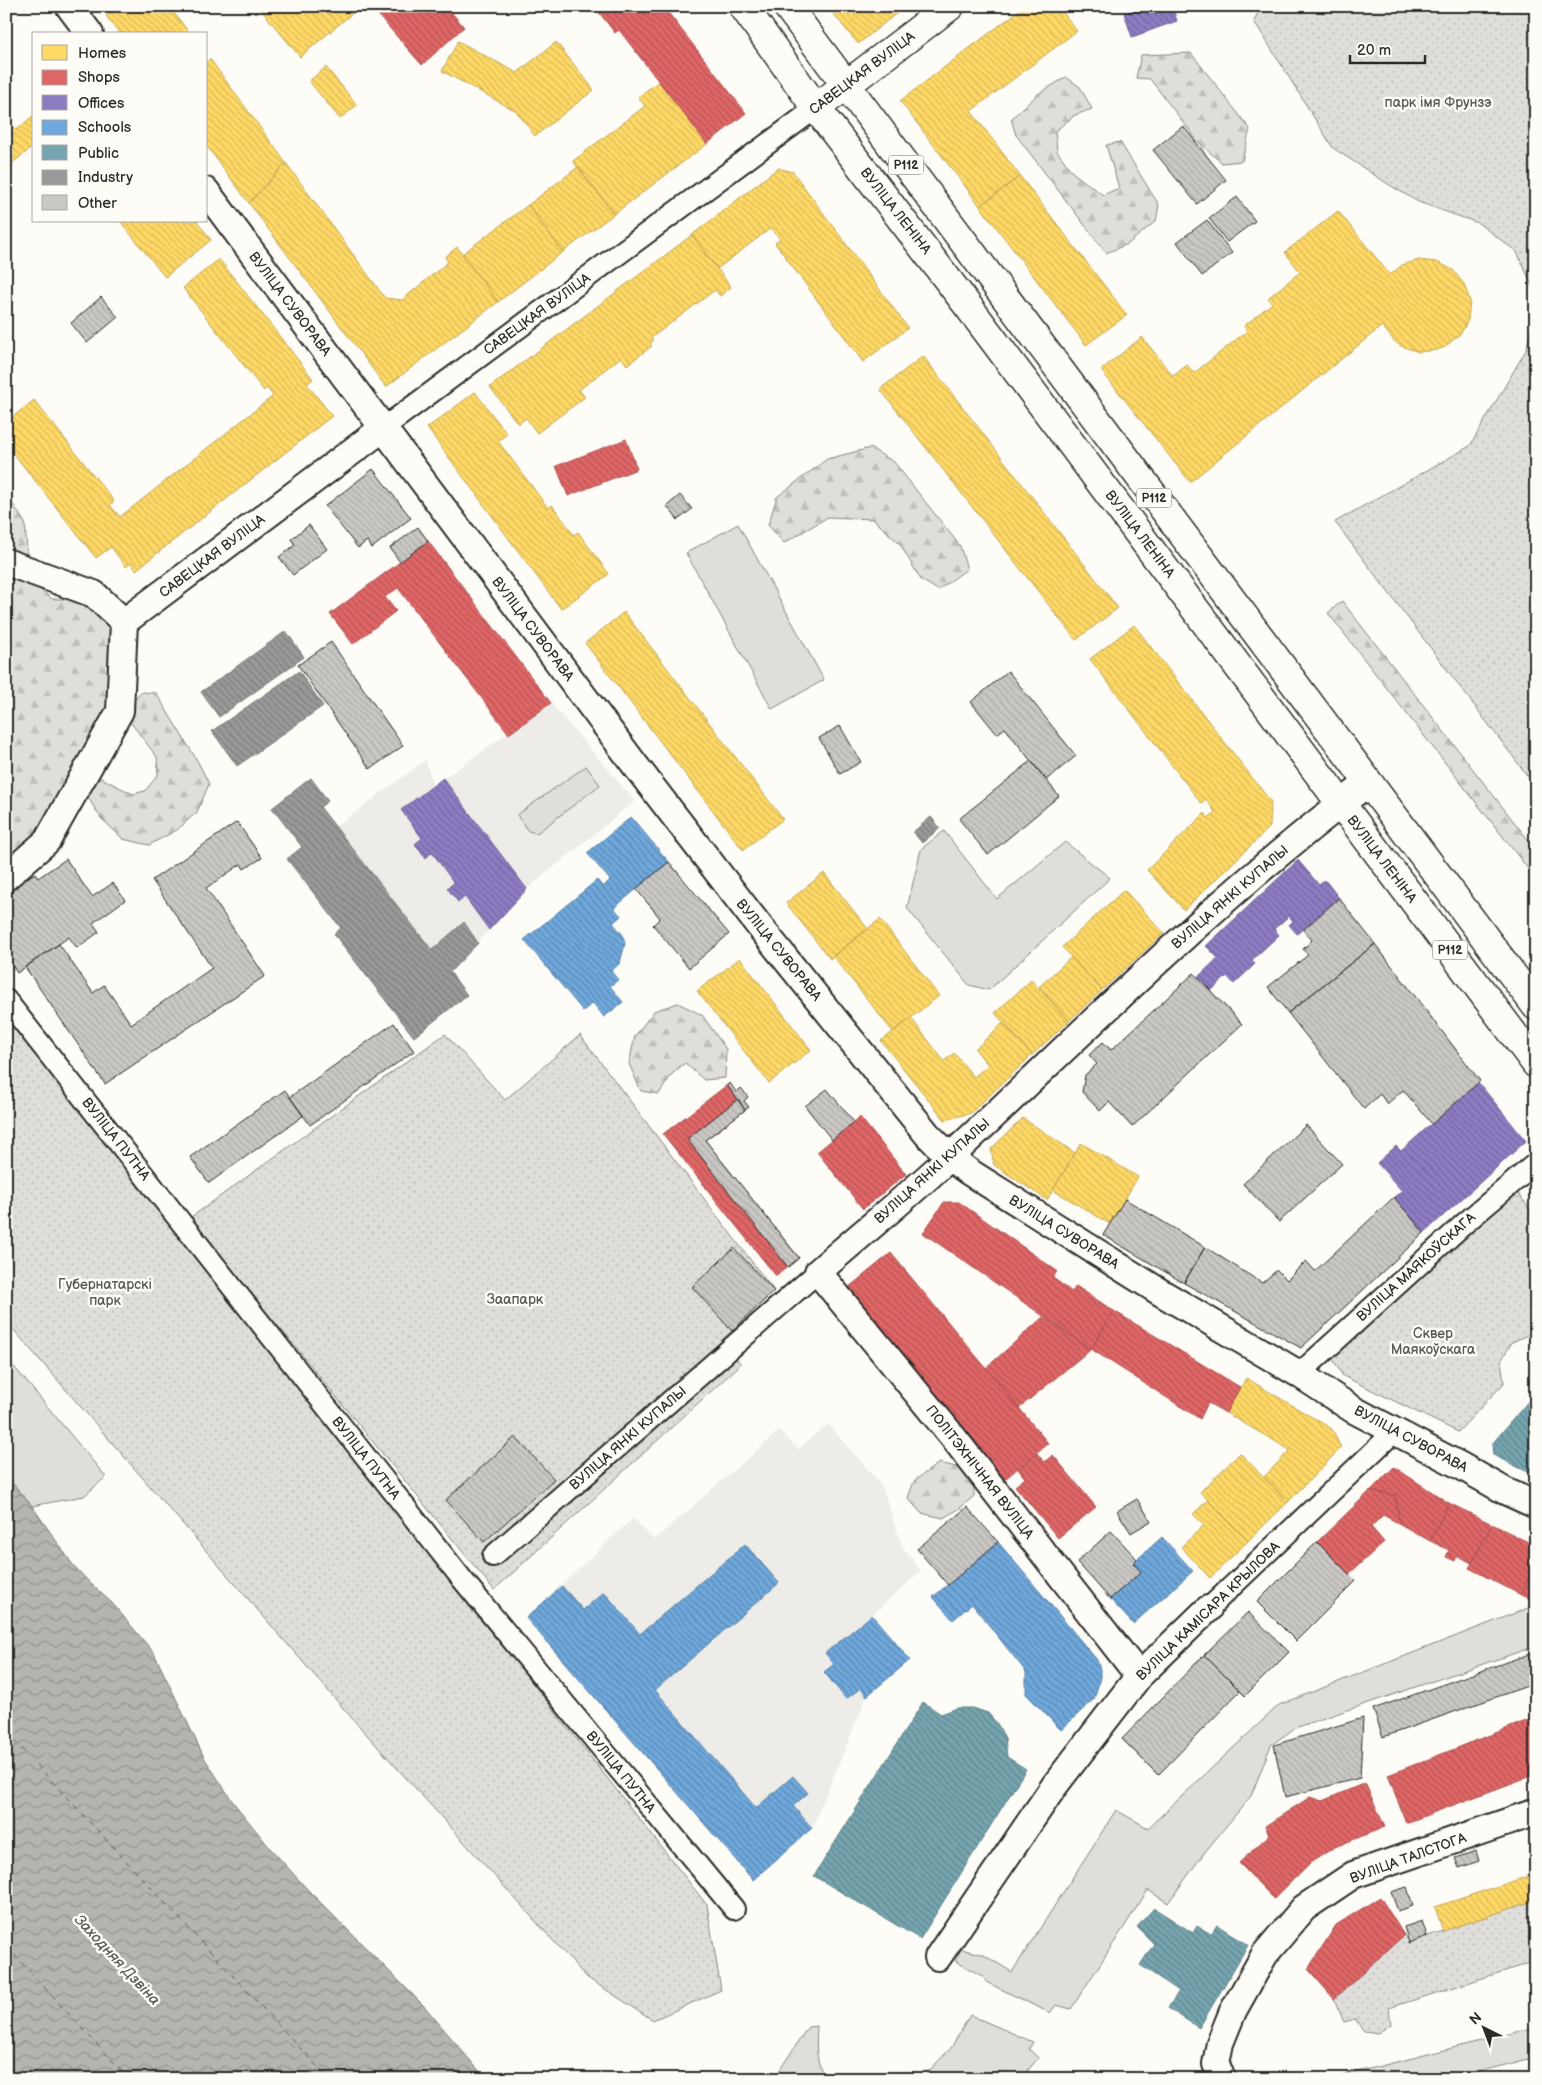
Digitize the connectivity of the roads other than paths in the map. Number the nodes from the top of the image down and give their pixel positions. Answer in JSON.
{"nodes":[{"id":1,"x":69,"y":6,"type":"edge"},
{"id":2,"x":743,"y":6,"type":"edge"},
{"id":3,"x":787,"y":6,"type":"edge"},
{"id":4,"x":950,"y":6,"type":"edge"},
{"id":5,"x":88,"y":32,"type":"edge"},
{"id":6,"x":847,"y":86,"type":"junction"},
{"id":7,"x":816,"y":108,"type":"junction"},
{"id":8,"x":208,"y":194,"type":"edge"},
{"id":9,"x":382,"y":429,"type":"junction"},
{"id":10,"x":6,"y":562,"type":"edge"},
{"id":11,"x":124,"y":622,"type":"junction"},
{"id":12,"x":1368,"y":783,"type":"junction"},
{"id":13,"x":1341,"y":803,"type":"junction"},
{"id":14,"x":6,"y":877,"type":"edge"},
{"id":15,"x":6,"y":1000,"type":"edge"},
{"id":16,"x":1536,"y":1006,"type":"edge"},
{"id":17,"x":1536,"y":1064,"type":"edge"},
{"id":18,"x":950,"y":1157,"type":"junction"},
{"id":19,"x":1536,"y":1163,"type":"edge"},
{"id":20,"x":818,"y":1272,"type":"junction"},
{"id":21,"x":1299,"y":1374,"type":"junction"},
{"id":22,"x":1395,"y":1431,"type":"junction"},
{"id":23,"x":1536,"y":1505,"type":"edge"},
{"id":24,"x":493,"y":1556,"type":"dead end"},
{"id":25,"x":1208,"y":1609,"type":"joint"},
{"id":26,"x":1139,"y":1676,"type":"junction"},
{"id":27,"x":1536,"y":1812,"type":"edge"},
{"id":28,"x":734,"y":1909,"type":"dead end"},
{"id":29,"x":938,"y":1957,"type":"dead end"},
{"id":30,"x":1215,"y":2074,"type":"edge"}],
"edges":[{"from":1,"to":5,"type":"street"},
{"from":2,"to":7,"type":"main road","name":"ВУЛІЦА ЛЕНІНА","number":"Р112"},
{"from":3,"to":6,"type":"main road","number":"Р112"},
{"from":4,"to":6,"type":"main road","name":"САВЕЦКАЯ ВУЛІЦА"},
{"from":6,"to":7,"type":"main road","name":"САВЕЦКАЯ ВУЛІЦА"},
{"from":6,"to":12,"type":"main road","number":"Р112"},
{"from":7,"to":9,"type":"street","name":"САВЕЦКАЯ ВУЛІЦА"},
{"from":7,"to":13,"type":"main road","name":"ВУЛІЦА ЛЕНІНА","number":"Р112"},
{"from":8,"to":9,"type":"street","name":"ВУЛІЦА СУВОРАВА"},
{"from":9,"to":11,"type":"street","name":"САВЕЦКАЯ ВУЛІЦА"},
{"from":9,"to":18,"type":"street","name":"ВУЛІЦА СУВОРАВА"},
{"from":10,"to":11,"type":"street"},
{"from":11,"to":14,"type":"street"},
{"from":12,"to":13,"type":"street","name":"ВУЛІЦА ЯНКІ КУПАЛЫ"},
{"from":12,"to":16,"type":"main road","number":"Р112"},
{"from":13,"to":17,"type":"main road","name":"ВУЛІЦА ЛЕНІНА","number":"Р112"},
{"from":13,"to":18,"type":"street","name":"ВУЛІЦА ЯНКІ КУПАЛЫ"},
{"from":15,"to":28,"type":"street","name":"ВУЛІЦА ПУТНА"},
{"from":18,"to":20,"type":"street","name":"ВУЛІЦА ЯНКІ КУПАЛЫ"},
{"from":18,"to":21,"type":"street","name":"ВУЛІЦА СУВОРАВА"},
{"from":19,"to":21,"type":"street","name":"ВУЛІЦА МАЯКОЎСКАГА"},
{"from":20,"to":24,"type":"street","name":"ВУЛІЦА ЯНКІ КУПАЛЫ"},
{"from":20,"to":26,"type":"street","name":"ПОЛІТЭХНІЧНАЯ ВУЛІЦА"},
{"from":21,"to":22,"type":"street","name":"ВУЛІЦА СУВОРАВА"},
{"from":22,"to":23,"type":"street","name":"ВУЛІЦА СУВОРАВА"},
{"from":22,"to":25,"type":"street","name":"ВУЛІЦА КАМІСАРА КРЫЛОВА"},
{"from":25,"to":26,"type":"street","name":"ВУЛІЦА КАМІСАРА КРЫЛОВА"},
{"from":26,"to":29,"type":"street","name":"ВУЛІЦА КАМІСАРА КРЫЛОВА"},
{"from":27,"to":30,"type":"street","name":"ВУЛІЦА ТАЛСТОГА"}]}
